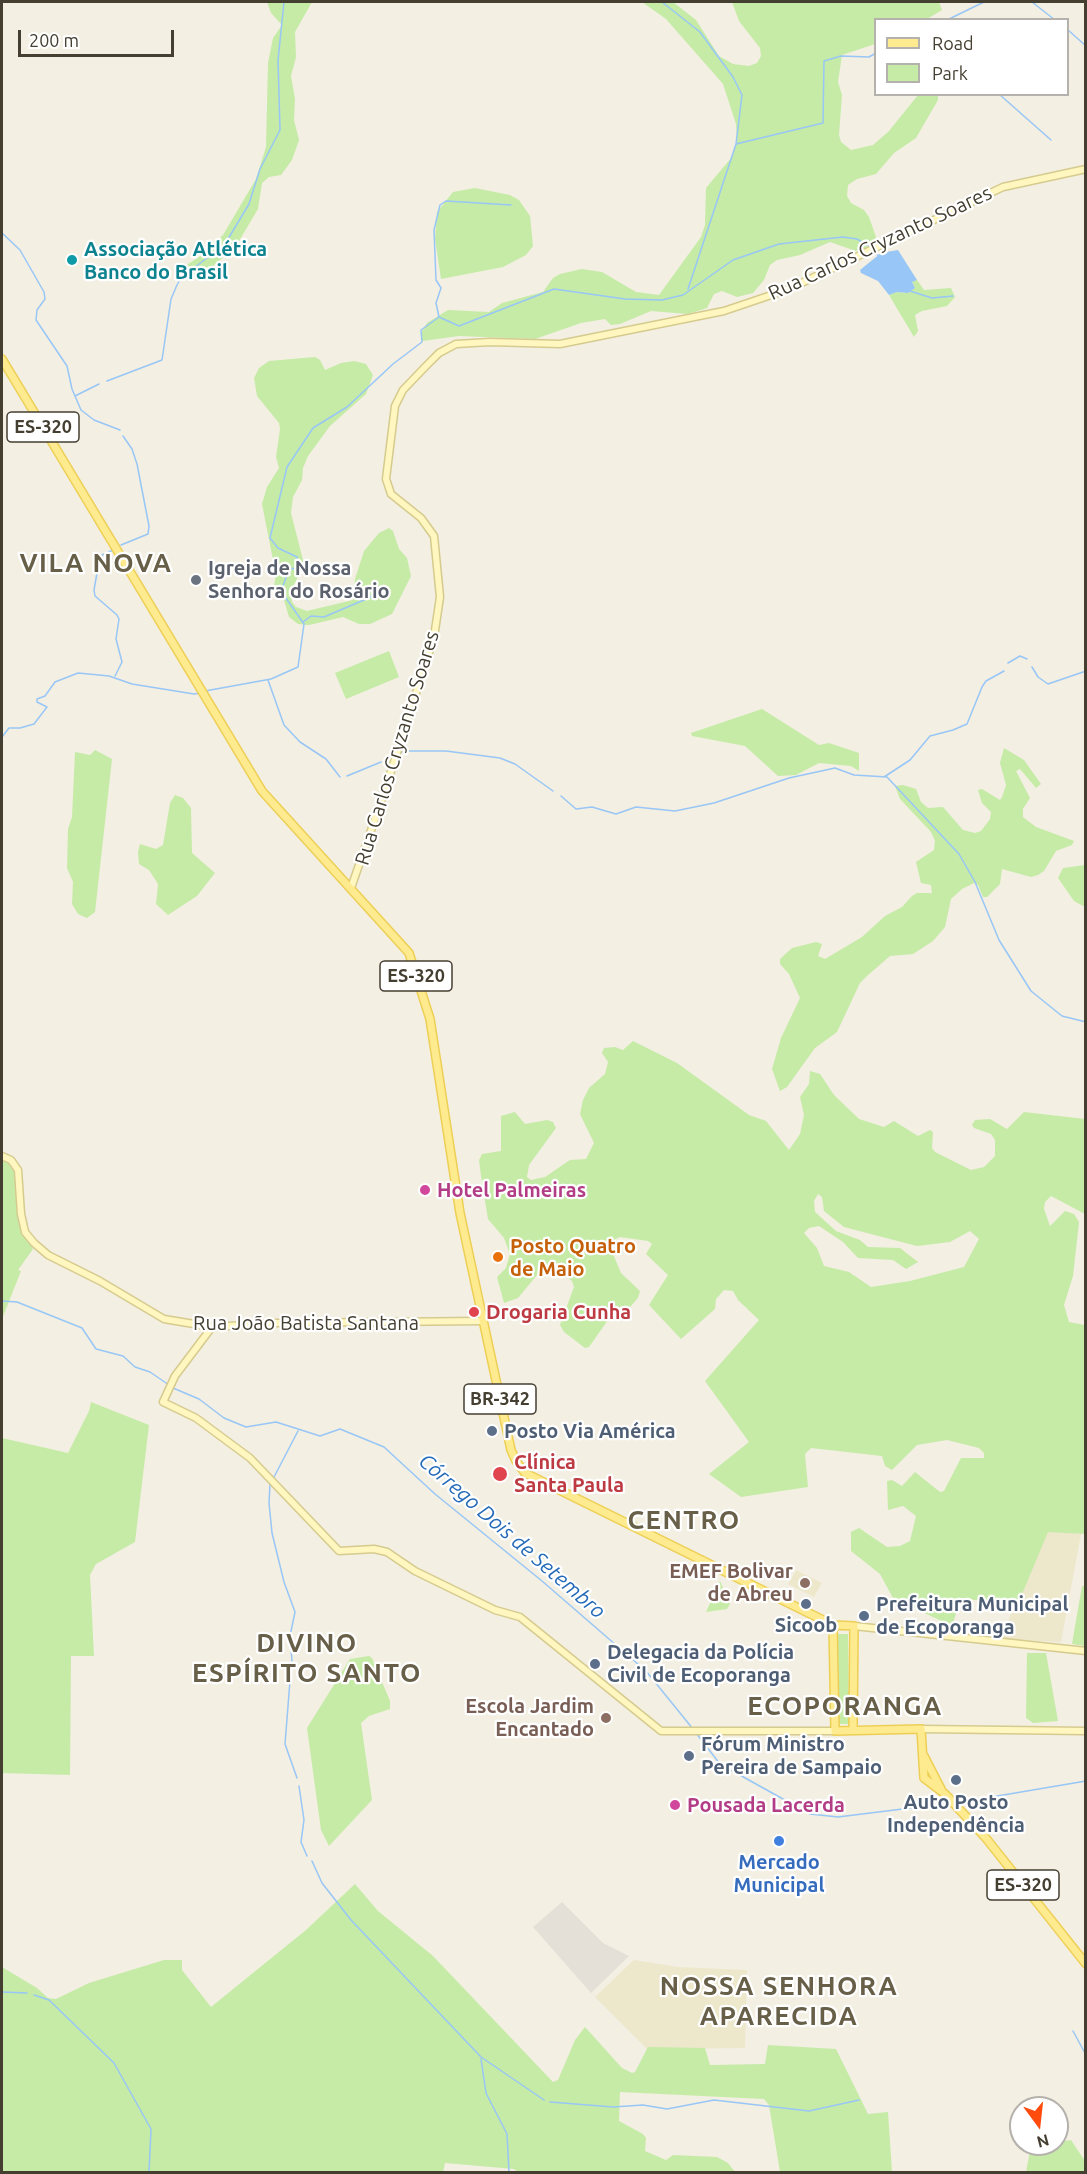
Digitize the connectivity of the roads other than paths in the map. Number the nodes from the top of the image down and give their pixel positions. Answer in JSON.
{"nodes":[{"id":1,"x":1086,"y":169,"type":"edge"},
{"id":2,"x":2,"y":358,"type":"edge"},
{"id":3,"x":351,"y":888,"type":"junction"},
{"id":4,"x":2,"y":1156,"type":"edge"},
{"id":5,"x":483,"y":1321,"type":"junction"},
{"id":6,"x":212,"y":1327,"type":"junction"},
{"id":7,"x":833,"y":1625,"type":"junction"},
{"id":8,"x":854,"y":1626,"type":"junction"},
{"id":9,"x":1086,"y":1651,"type":"edge"},
{"id":10,"x":921,"y":1729,"type":"junction"},
{"id":11,"x":853,"y":1730,"type":"junction"},
{"id":12,"x":835,"y":1731,"type":"junction"},
{"id":13,"x":1086,"y":1731,"type":"edge"},
{"id":14,"x":1086,"y":1964,"type":"edge"}],
"edges":[{"from":1,"to":3,"type":"street","name":"Rua Carlos Cryzanto Soares"},
{"from":2,"to":3,"type":"main road","number":"ES-320"},
{"from":3,"to":5,"type":"main road","number":"ES-320"},
{"from":4,"to":6,"type":"street","name":"Rua João Batista Santana"},
{"from":5,"to":6,"type":"street","name":"Rua João Batista Santana"},
{"from":5,"to":7,"type":"main road","number":"BR-342"},
{"from":6,"to":12,"type":"street"},
{"from":7,"to":8,"type":"main road","number":"BR-342"},
{"from":7,"to":12,"type":"main road"},
{"from":8,"to":9,"type":"street","number":"BR-342"},
{"from":8,"to":11,"type":"main road"},
{"from":10,"to":11,"type":"main road"},
{"from":10,"to":13,"type":"street"},
{"from":10,"to":14,"type":"main road","number":"ES-320"},
{"from":11,"to":12,"type":"main road"}]}
